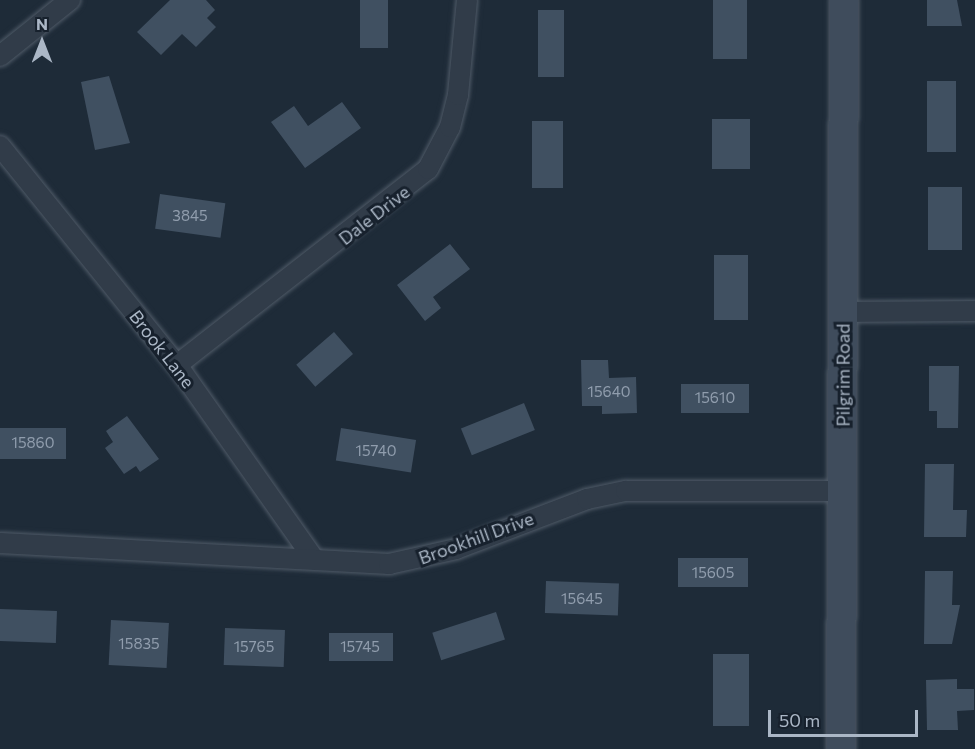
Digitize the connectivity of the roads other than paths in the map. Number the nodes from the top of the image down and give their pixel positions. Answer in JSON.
{"nodes":[{"id":1,"x":70,"y":0,"type":"edge"},
{"id":2,"x":467,"y":0,"type":"edge"},
{"id":3,"x":844,"y":0,"type":"edge"},
{"id":4,"x":0,"y":56,"type":"edge"},
{"id":5,"x":0,"y":146,"type":"edge"},
{"id":6,"x":975,"y":310,"type":"edge"},
{"id":7,"x":843,"y":312,"type":"junction"},
{"id":8,"x":177,"y":365,"type":"junction"},
{"id":9,"x":842,"y":491,"type":"junction"},
{"id":10,"x":0,"y":543,"type":"edge"},
{"id":11,"x":314,"y":559,"type":"junction"},
{"id":12,"x":841,"y":749,"type":"edge"}],
"edges":[{"from":1,"to":4,"type":"street"},
{"from":2,"to":8,"type":"street","name":"Dale Drive"},
{"from":3,"to":7,"type":"main road","name":"Pilgrim Road"},
{"from":5,"to":8,"type":"street","name":"Brook Lane"},
{"from":6,"to":7,"type":"street"},
{"from":7,"to":9,"type":"main road","name":"Pilgrim Road"},
{"from":8,"to":11,"type":"street","name":"Brook Lane"},
{"from":9,"to":11,"type":"street","name":"Brookhill Drive"},
{"from":9,"to":12,"type":"main road","name":"Pilgrim Road"},
{"from":10,"to":11,"type":"street","name":"Brookhill Drive"}]}
